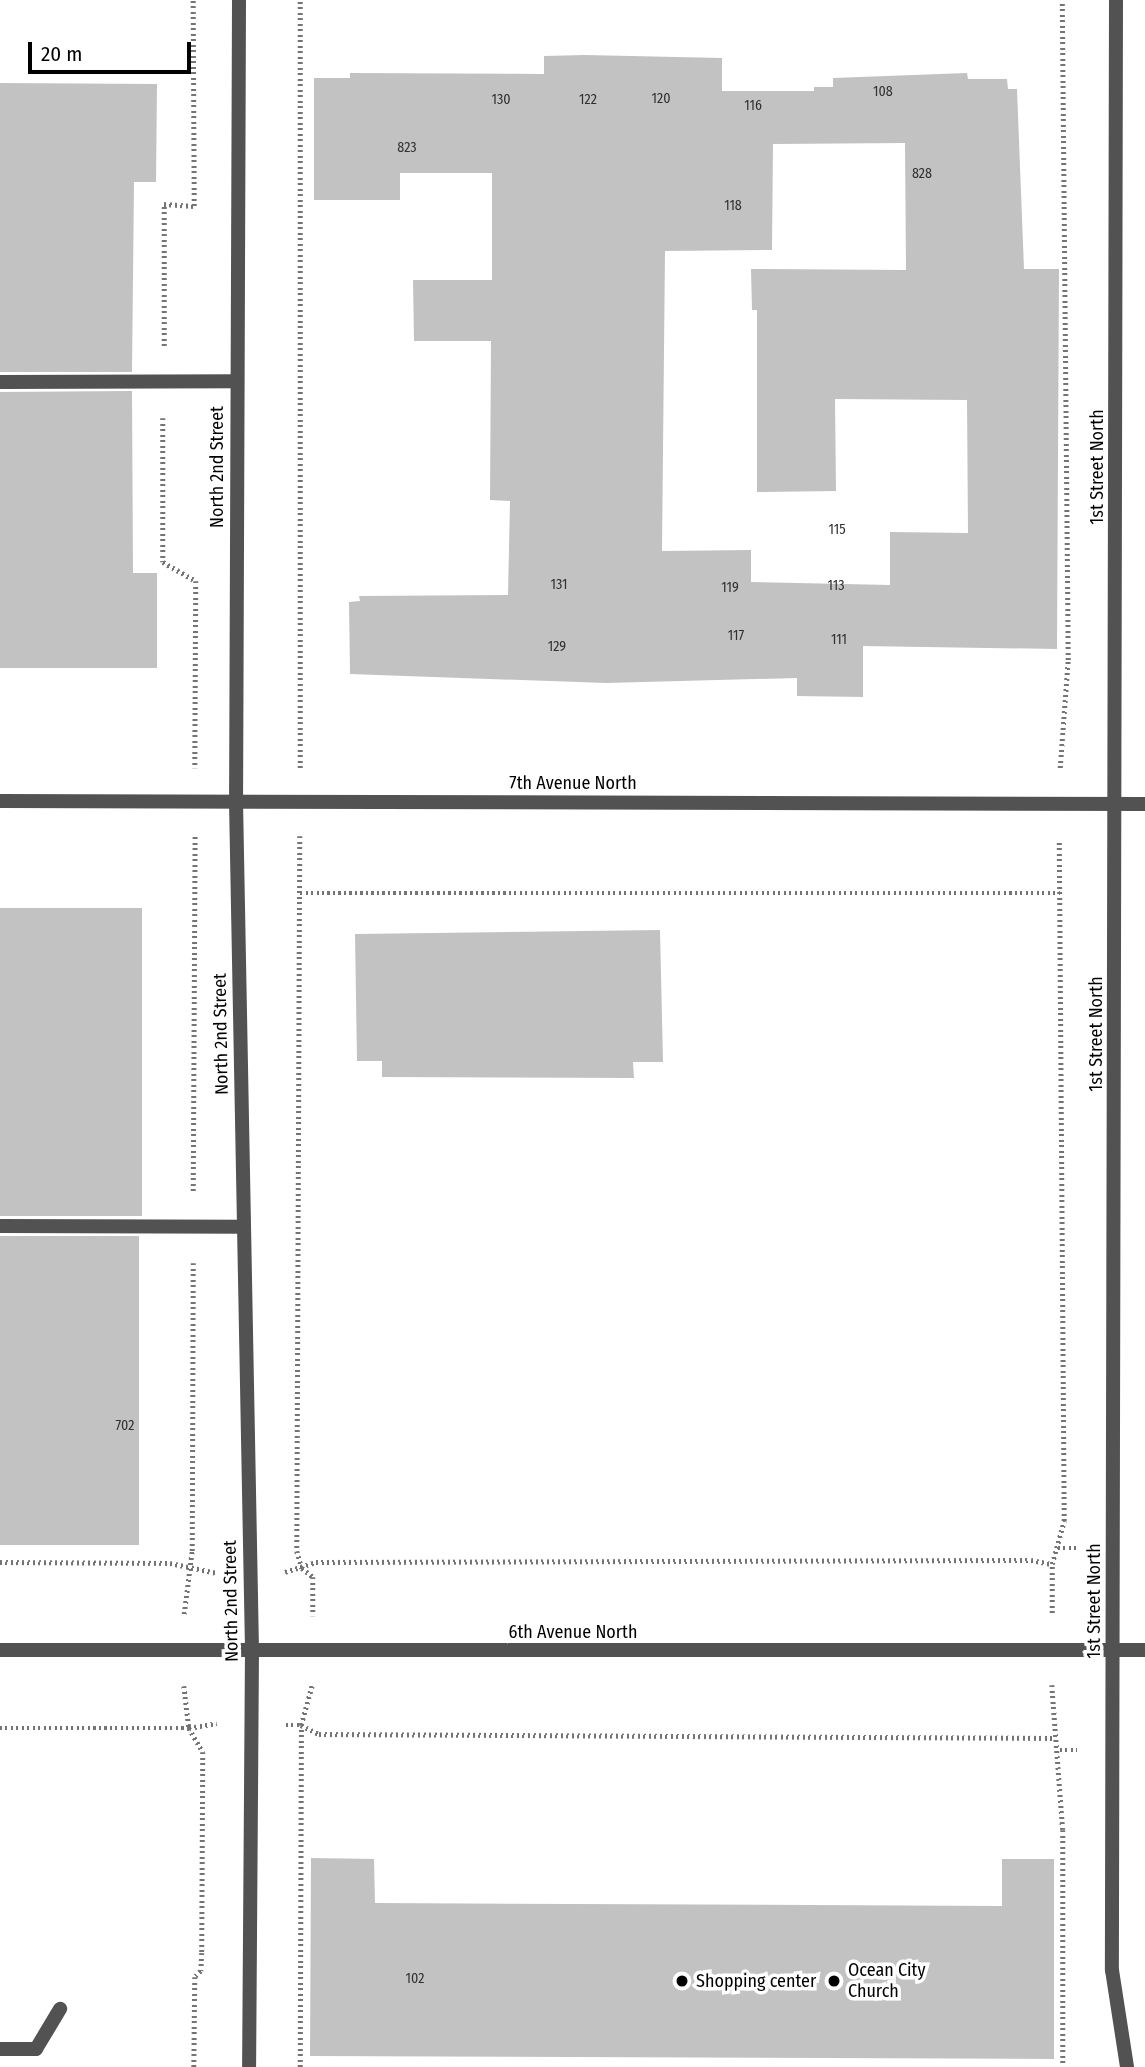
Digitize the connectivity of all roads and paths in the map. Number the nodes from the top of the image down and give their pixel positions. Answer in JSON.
{"nodes":[{"id":1,"x":193,"y":0,"type":"edge"},
{"id":2,"x":239,"y":0,"type":"edge"},
{"id":3,"x":300,"y":0,"type":"edge"},
{"id":4,"x":1062,"y":0,"type":"edge"},
{"id":5,"x":1116,"y":0,"type":"edge"},
{"id":6,"x":237,"y":381,"type":"junction"},
{"id":7,"x":0,"y":382,"type":"edge"},
{"id":8,"x":164,"y":382,"type":"junction"},
{"id":9,"x":195,"y":801,"type":"junction"},
{"id":10,"x":236,"y":801,"type":"junction"},
{"id":11,"x":0,"y":802,"type":"edge"},
{"id":12,"x":300,"y":802,"type":"junction"},
{"id":13,"x":1059,"y":804,"type":"junction"},
{"id":14,"x":1117,"y":804,"type":"junction"},
{"id":15,"x":1145,"y":804,"type":"edge"},
{"id":16,"x":300,"y":893,"type":"junction"},
{"id":17,"x":1060,"y":893,"type":"junction"},
{"id":18,"x":0,"y":1226,"type":"edge"},
{"id":19,"x":193,"y":1226,"type":"junction"},
{"id":20,"x":244,"y":1227,"type":"junction"},
{"id":21,"x":0,"y":1562,"type":"edge"},
{"id":22,"x":1052,"y":1564,"type":"junction"},
{"id":23,"x":189,"y":1568,"type":"junction"},
{"id":24,"x":302,"y":1568,"type":"junction"},
{"id":25,"x":250,"y":1573,"type":"junction"},
{"id":26,"x":0,"y":1650,"type":"edge"},
{"id":27,"x":184,"y":1650,"type":"junction"},
{"id":28,"x":252,"y":1650,"type":"junction"},
{"id":29,"x":312,"y":1650,"type":"junction"},
{"id":30,"x":1145,"y":1650,"type":"edge"},
{"id":31,"x":1052,"y":1651,"type":"junction"},
{"id":32,"x":1113,"y":1651,"type":"junction"},
{"id":33,"x":251,"y":1724,"type":"junction"},
{"id":34,"x":301,"y":1725,"type":"junction"},
{"id":35,"x":0,"y":1728,"type":"edge"},
{"id":36,"x":189,"y":1728,"type":"junction"},
{"id":37,"x":1053,"y":1738,"type":"junction"},
{"id":38,"x":60,"y":2009,"type":"dead end"},
{"id":39,"x":0,"y":2049,"type":"edge"},
{"id":40,"x":194,"y":2067,"type":"edge"},
{"id":41,"x":250,"y":2067,"type":"edge"},
{"id":42,"x":300,"y":2067,"type":"edge"},
{"id":43,"x":1063,"y":2067,"type":"edge"},
{"id":44,"x":1127,"y":2067,"type":"edge"}],
"edges":[{"from":1,"to":8,"type":"path"},
{"from":2,"to":6,"type":"street","name":"North 2nd Street"},
{"from":3,"to":12,"type":"path"},
{"from":4,"to":13,"type":"path"},
{"from":5,"to":14,"type":"street","name":"1st Street North"},
{"from":6,"to":8,"type":"street"},
{"from":6,"to":10,"type":"street","name":"North 2nd Street"},
{"from":7,"to":8,"type":"street"},
{"from":8,"to":9,"type":"path"},
{"from":9,"to":10,"type":"street","name":"7th Avenue North"},
{"from":9,"to":11,"type":"street","name":"7th Avenue North"},
{"from":9,"to":19,"type":"path"},
{"from":10,"to":12,"type":"street","name":"7th Avenue North"},
{"from":10,"to":20,"type":"street","name":"North 2nd Street"},
{"from":12,"to":13,"type":"street","name":"7th Avenue North"},
{"from":12,"to":16,"type":"path"},
{"from":13,"to":14,"type":"street","name":"7th Avenue North"},
{"from":13,"to":17,"type":"path"},
{"from":14,"to":15,"type":"street","name":"7th Avenue North"},
{"from":14,"to":32,"type":"street","name":"1st Street North"},
{"from":16,"to":17,"type":"path"},
{"from":16,"to":24,"type":"path"},
{"from":17,"to":22,"type":"path"},
{"from":18,"to":19,"type":"street"},
{"from":19,"to":20,"type":"street"},
{"from":19,"to":23,"type":"path"},
{"from":20,"to":25,"type":"street","name":"North 2nd Street"},
{"from":21,"to":23,"type":"path"},
{"from":22,"to":24,"type":"path"},
{"from":22,"to":31,"type":"path"},
{"from":23,"to":25,"type":"path"},
{"from":23,"to":27,"type":"path"},
{"from":24,"to":25,"type":"path"},
{"from":24,"to":29,"type":"path"},
{"from":25,"to":28,"type":"street","name":"North 2nd Street"},
{"from":26,"to":27,"type":"street","name":"6th Avenue North"},
{"from":27,"to":28,"type":"street","name":"6th Avenue North"},
{"from":27,"to":36,"type":"path"},
{"from":28,"to":29,"type":"street","name":"6th Avenue North"},
{"from":28,"to":33,"type":"street","name":"North 2nd Street"},
{"from":29,"to":31,"type":"street","name":"6th Avenue North"},
{"from":29,"to":34,"type":"path"},
{"from":30,"to":32,"type":"street","name":"6th Avenue North"},
{"from":31,"to":32,"type":"street","name":"6th Avenue North"},
{"from":31,"to":37,"type":"path"},
{"from":32,"to":44,"type":"street","name":"1st Street North"},
{"from":33,"to":34,"type":"path"},
{"from":33,"to":36,"type":"path"},
{"from":33,"to":41,"type":"street","name":"North 2nd Street"},
{"from":34,"to":37,"type":"path"},
{"from":34,"to":42,"type":"path"},
{"from":35,"to":36,"type":"path"},
{"from":36,"to":40,"type":"path"},
{"from":37,"to":43,"type":"path"},
{"from":38,"to":39,"type":"street"}]}
